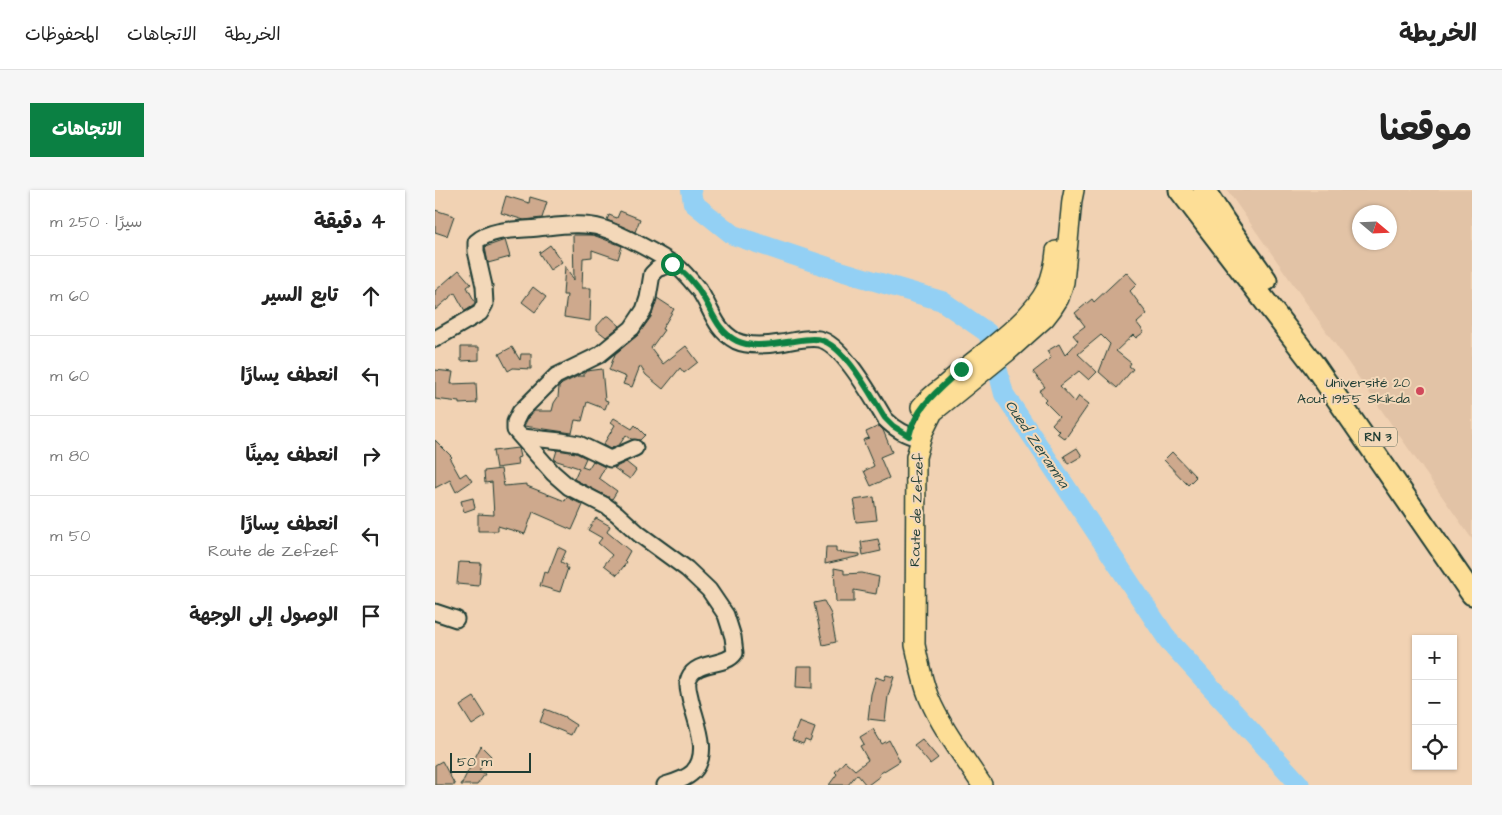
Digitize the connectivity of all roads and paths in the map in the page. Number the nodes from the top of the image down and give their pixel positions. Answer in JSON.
{"nodes":[{"id":1,"x":1061,"y":190,"type":"edge"},
{"id":2,"x":1074,"y":190,"type":"edge"},
{"id":3,"x":1180,"y":190,"type":"edge"},
{"id":4,"x":1205,"y":190,"type":"edge"},
{"id":5,"x":672,"y":264,"type":"junction"},
{"id":6,"x":435,"y":340,"type":"edge"},
{"id":7,"x":1003,"y":347,"type":"junction"},
{"id":8,"x":522,"y":437,"type":"junction"},
{"id":9,"x":915,"y":438,"type":"junction"},
{"id":10,"x":635,"y":448,"type":"dead end"},
{"id":11,"x":1472,"y":569,"type":"edge"},
{"id":12,"x":1472,"y":594,"type":"edge"},
{"id":13,"x":435,"y":612,"type":"edge"},
{"id":14,"x":456,"y":619,"type":"dead end"},
{"id":15,"x":665,"y":785,"type":"edge"},
{"id":16,"x":967,"y":785,"type":"edge"},
{"id":17,"x":982,"y":785,"type":"edge"}],
"edges":[{"from":1,"to":7,"type":"main road","name":"Route de Zefzef"},
{"from":2,"to":7,"type":"main road","name":"Route de Zefzef"},
{"from":3,"to":12,"type":"highway","number":"RN 3"},
{"from":4,"to":11,"type":"highway","number":"RN 3"},
{"from":5,"to":6,"type":"street"},
{"from":5,"to":8,"type":"street"},
{"from":5,"to":9,"type":"street"},
{"from":7,"to":9,"type":"main road","name":"Route de Zefzef"},
{"from":8,"to":10,"type":"street"},
{"from":8,"to":15,"type":"street"},
{"from":9,"to":16,"type":"main road","name":"Route de Zefzef"},
{"from":9,"to":17,"type":"main road","name":"Route de Zefzef"},
{"from":13,"to":14,"type":"street"}]}
